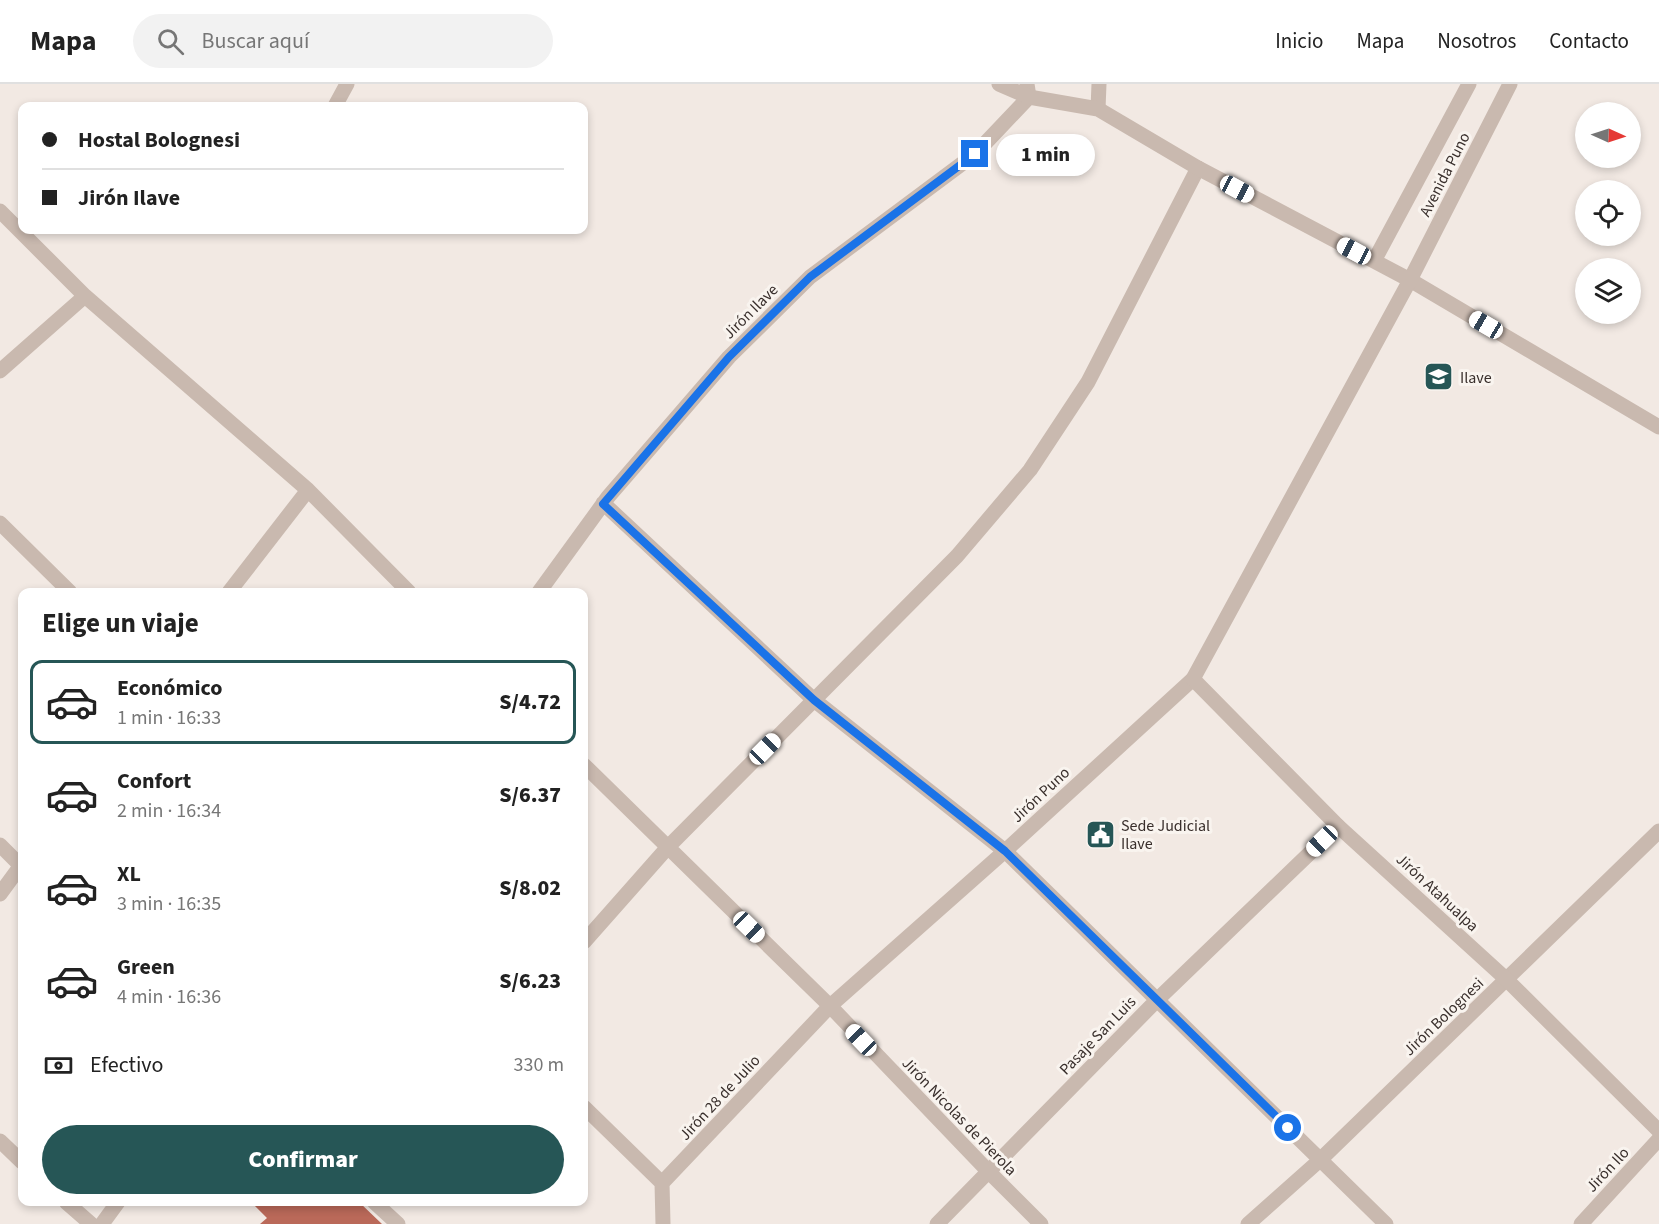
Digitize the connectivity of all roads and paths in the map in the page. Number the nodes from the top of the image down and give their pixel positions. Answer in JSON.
{"nodes":[{"id":1,"x":347,"y":84,"type":"edge"},
{"id":2,"x":999,"y":84,"type":"edge"},
{"id":3,"x":1099,"y":84,"type":"edge"},
{"id":4,"x":1469,"y":84,"type":"edge"},
{"id":5,"x":1510,"y":84,"type":"edge"},
{"id":6,"x":1028,"y":90,"type":"edge"},
{"id":7,"x":337,"y":102,"type":"edge"},
{"id":8,"x":1098,"y":109,"type":"junction"},
{"id":9,"x":1198,"y":168,"type":"junction"},
{"id":10,"x":0,"y":211,"type":"edge"},
{"id":11,"x":18,"y":229,"type":"edge"},
{"id":12,"x":23,"y":234,"type":"edge"},
{"id":13,"x":1374,"y":261,"type":"junction"},
{"id":14,"x":1410,"y":280,"type":"junction"},
{"id":15,"x":86,"y":296,"type":"junction"},
{"id":16,"x":0,"y":371,"type":"edge"},
{"id":17,"x":1659,"y":427,"type":"edge"},
{"id":18,"x":308,"y":490,"type":"junction"},
{"id":19,"x":603,"y":504,"type":"junction"},
{"id":20,"x":0,"y":523,"type":"edge"},
{"id":21,"x":66,"y":588,"type":"edge"},
{"id":22,"x":232,"y":588,"type":"edge"},
{"id":23,"x":406,"y":588,"type":"edge"},
{"id":24,"x":542,"y":588,"type":"edge"},
{"id":25,"x":1193,"y":679,"type":"junction"},
{"id":26,"x":814,"y":700,"type":"junction"},
{"id":27,"x":588,"y":769,"type":"edge"},
{"id":28,"x":1338,"y":826,"type":"junction"},
{"id":29,"x":1659,"y":831,"type":"edge"},
{"id":30,"x":0,"y":845,"type":"edge"},
{"id":31,"x":668,"y":847,"type":"junction"},
{"id":32,"x":1005,"y":851,"type":"junction"},
{"id":33,"x":18,"y":862,"type":"edge"},
{"id":34,"x":18,"y":871,"type":"edge"},
{"id":35,"x":0,"y":894,"type":"edge"},
{"id":36,"x":588,"y":937,"type":"edge"},
{"id":37,"x":1506,"y":980,"type":"junction"},
{"id":38,"x":1158,"y":999,"type":"junction"},
{"id":39,"x":830,"y":1006,"type":"junction"},
{"id":40,"x":588,"y":1111,"type":"edge"},
{"id":41,"x":1659,"y":1131,"type":"edge"},
{"id":42,"x":1659,"y":1139,"type":"edge"},
{"id":43,"x":0,"y":1141,"type":"edge"},
{"id":44,"x":18,"y":1158,"type":"edge"},
{"id":45,"x":1320,"y":1161,"type":"junction"},
{"id":46,"x":989,"y":1172,"type":"junction"},
{"id":47,"x":662,"y":1183,"type":"junction"},
{"id":48,"x":71,"y":1206,"type":"edge"},
{"id":49,"x":115,"y":1206,"type":"edge"},
{"id":50,"x":378,"y":1206,"type":"edge"},
{"id":51,"x":91,"y":1224,"type":"edge"},
{"id":52,"x":102,"y":1224,"type":"edge"},
{"id":53,"x":398,"y":1224,"type":"edge"},
{"id":54,"x":663,"y":1224,"type":"edge"},
{"id":55,"x":937,"y":1224,"type":"edge"},
{"id":56,"x":1041,"y":1224,"type":"edge"},
{"id":57,"x":1248,"y":1224,"type":"edge"},
{"id":58,"x":1386,"y":1224,"type":"edge"},
{"id":59,"x":1581,"y":1224,"type":"edge"}],
"edges":[{"from":1,"to":7,"type":"street"},
{"from":2,"to":6,"type":"street"},
{"from":3,"to":8,"type":"street"},
{"from":4,"to":13,"type":"street","name":"Avenida Puno"},
{"from":5,"to":14,"type":"street","name":"Avenida Puno"},
{"from":6,"to":8,"type":"street"},
{"from":6,"to":19,"type":"street","name":"Jirón Ilave"},
{"from":8,"to":9,"type":"street"},
{"from":9,"to":13,"type":"street"},
{"from":9,"to":26,"type":"street"},
{"from":10,"to":11,"type":"street"},
{"from":12,"to":15,"type":"street"},
{"from":13,"to":14,"type":"street"},
{"from":14,"to":17,"type":"street"},
{"from":14,"to":25,"type":"street","name":"Avenida Puno"},
{"from":15,"to":16,"type":"street"},
{"from":15,"to":18,"type":"street"},
{"from":18,"to":22,"type":"street"},
{"from":18,"to":23,"type":"street"},
{"from":19,"to":24,"type":"street","name":"Jirón Ilave"},
{"from":19,"to":26,"type":"street"},
{"from":20,"to":21,"type":"street"},
{"from":25,"to":28,"type":"street","name":"Jirón Atahualpa"},
{"from":25,"to":32,"type":"street","name":"Jirón Puno"},
{"from":26,"to":31,"type":"street"},
{"from":26,"to":32,"type":"street"},
{"from":27,"to":31,"type":"street","name":"Jirón Nicolas de Pierola"},
{"from":28,"to":37,"type":"street","name":"Jirón Atahualpa"},
{"from":28,"to":38,"type":"street","name":"Pasaje San Luis"},
{"from":29,"to":37,"type":"street","name":"Jirón Bolognesi"},
{"from":30,"to":33,"type":"street"},
{"from":31,"to":36,"type":"street"},
{"from":31,"to":39,"type":"street","name":"Jirón Nicolas de Pierola"},
{"from":32,"to":38,"type":"street"},
{"from":32,"to":39,"type":"street","name":"Jirón Puno"},
{"from":34,"to":35,"type":"street"},
{"from":37,"to":41,"type":"street","name":"Jirón Atahualpa"},
{"from":37,"to":45,"type":"street","name":"Jirón Bolognesi"},
{"from":38,"to":45,"type":"street"},
{"from":38,"to":46,"type":"street","name":"Pasaje San Luis"},
{"from":39,"to":46,"type":"street","name":"Jirón Nicolas de Pierola"},
{"from":39,"to":47,"type":"street","name":"Jirón 28 de Julio"},
{"from":40,"to":47,"type":"street"},
{"from":42,"to":59,"type":"street","name":"Jirón Ilo"},
{"from":43,"to":44,"type":"street"},
{"from":45,"to":57,"type":"street","name":"Jirón Bolognesi"},
{"from":45,"to":58,"type":"street"},
{"from":46,"to":55,"type":"street","name":"Pasaje San Luis"},
{"from":46,"to":56,"type":"street","name":"Jirón Nicolas de Pierola"},
{"from":47,"to":54,"type":"street"},
{"from":48,"to":51,"type":"street"},
{"from":49,"to":52,"type":"street"},
{"from":50,"to":53,"type":"street"}]}
